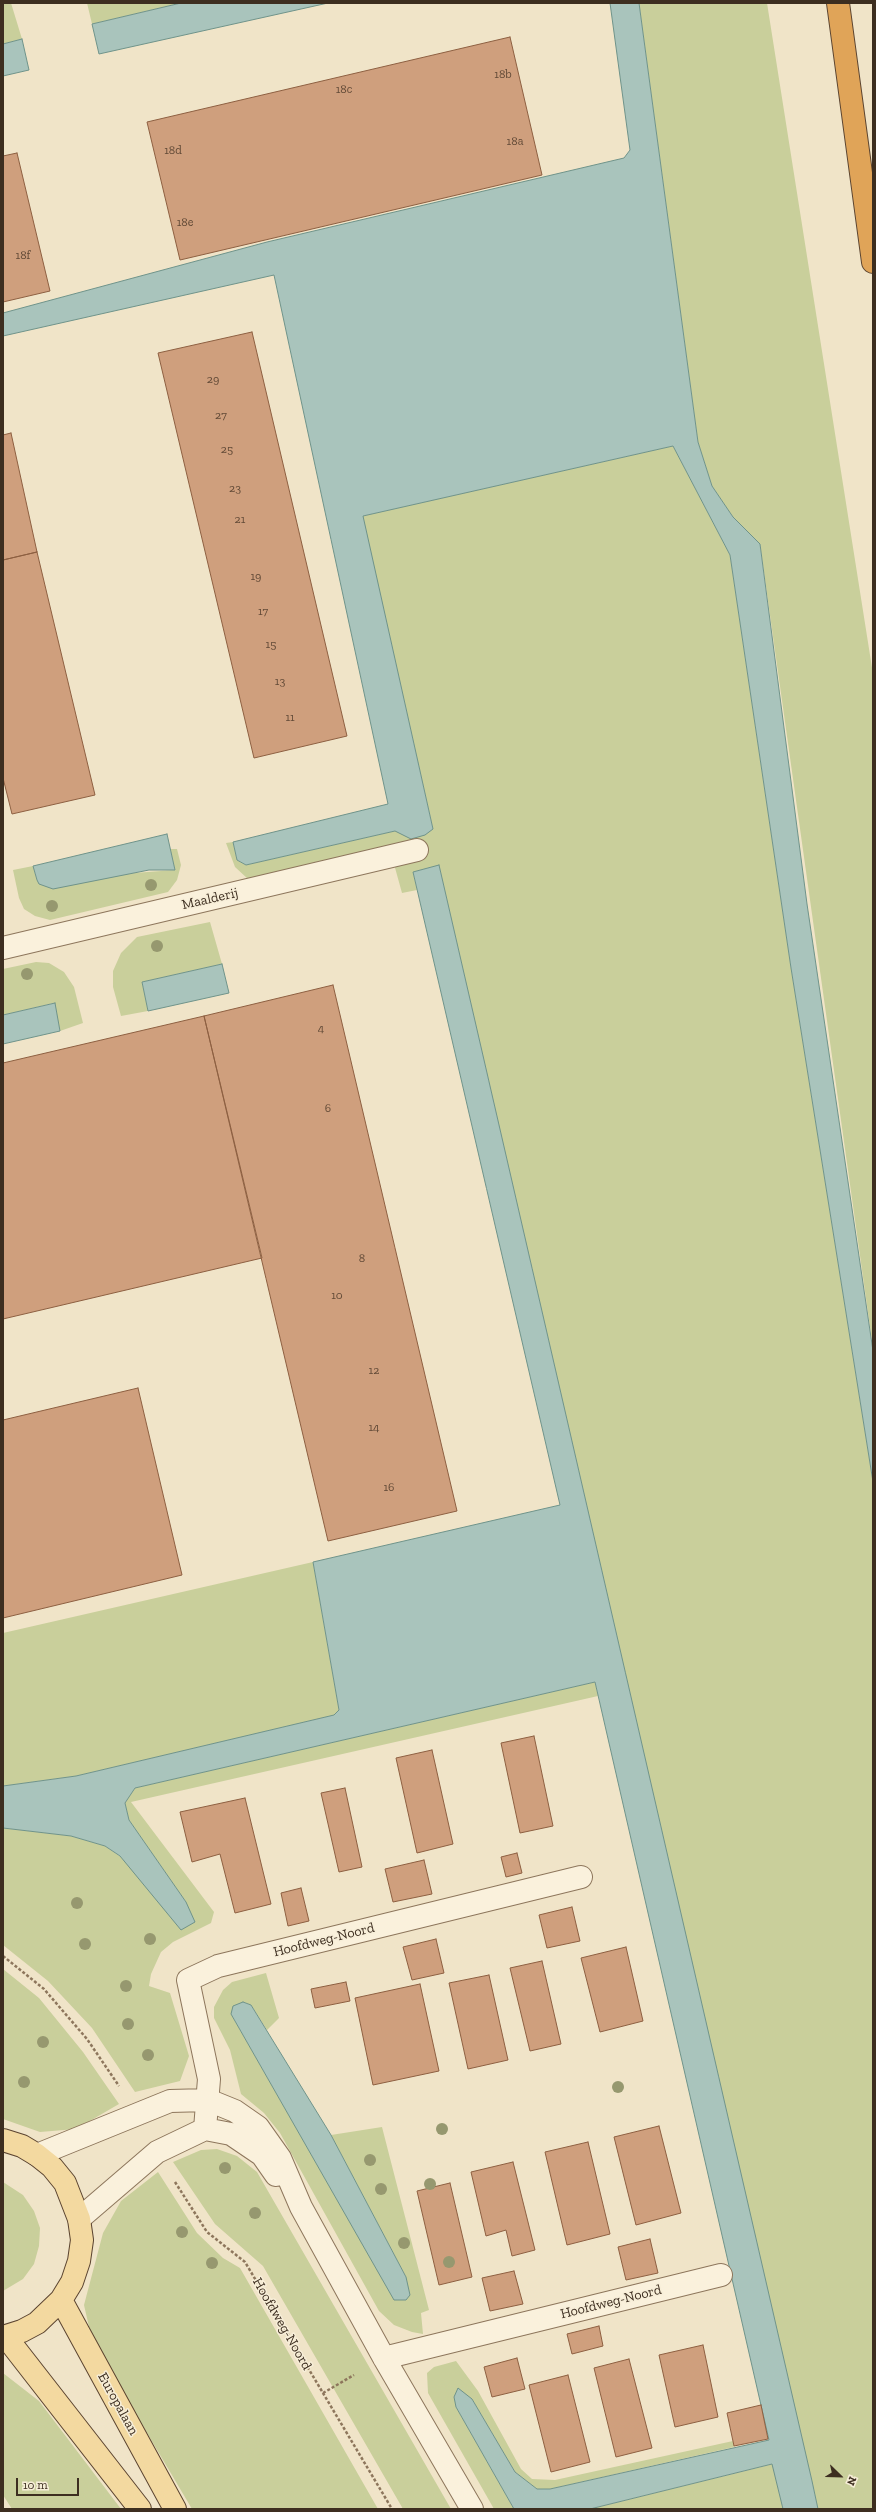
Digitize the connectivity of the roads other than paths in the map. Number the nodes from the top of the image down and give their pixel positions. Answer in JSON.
{"nodes":[{"id":1,"x":838,"y":3,"type":"edge"},
{"id":2,"x":873,"y":262,"type":"edge"},
{"id":3,"x":417,"y":850,"type":"dead end"},
{"id":4,"x":3,"y":948,"type":"edge"},
{"id":5,"x":581,"y":1877,"type":"dead end"},
{"id":6,"x":208,"y":2100,"type":"junction"},
{"id":7,"x":205,"y":2129,"type":"junction"},
{"id":8,"x":3,"y":2140,"type":"edge"},
{"id":9,"x":37,"y":2155,"type":"junction"},
{"id":10,"x":301,"y":2208,"type":"junction"},
{"id":11,"x":79,"y":2219,"type":"junction"},
{"id":12,"x":721,"y":2275,"type":"dead end"},
{"id":13,"x":61,"y":2300,"type":"junction"},
{"id":14,"x":4,"y":2337,"type":"edge"},
{"id":15,"x":384,"y":2358,"type":"junction"},
{"id":16,"x":140,"y":2509,"type":"edge"},
{"id":17,"x":175,"y":2509,"type":"edge"},
{"id":18,"x":472,"y":2509,"type":"edge"}],
"edges":[{"from":1,"to":2,"type":"highway"},
{"from":3,"to":4,"type":"street","name":"Maalderij"},
{"from":5,"to":6,"type":"street","name":"Hoofdweg-Noord"},
{"from":6,"to":7,"type":"street","name":"Hoofdweg-Noord"},
{"from":6,"to":9,"type":"street"},
{"from":6,"to":10,"type":"street"},
{"from":7,"to":10,"type":"street"},
{"from":7,"to":11,"type":"street"},
{"from":8,"to":9,"type":"main road"},
{"from":9,"to":11,"type":"main road"},
{"from":10,"to":15,"type":"street"},
{"from":11,"to":13,"type":"main road"},
{"from":12,"to":15,"type":"street","name":"Hoofdweg-Noord"},
{"from":13,"to":14,"type":"main road"},
{"from":13,"to":17,"type":"main road","name":"Europalaan"},
{"from":14,"to":16,"type":"main road"},
{"from":15,"to":18,"type":"street"}]}
